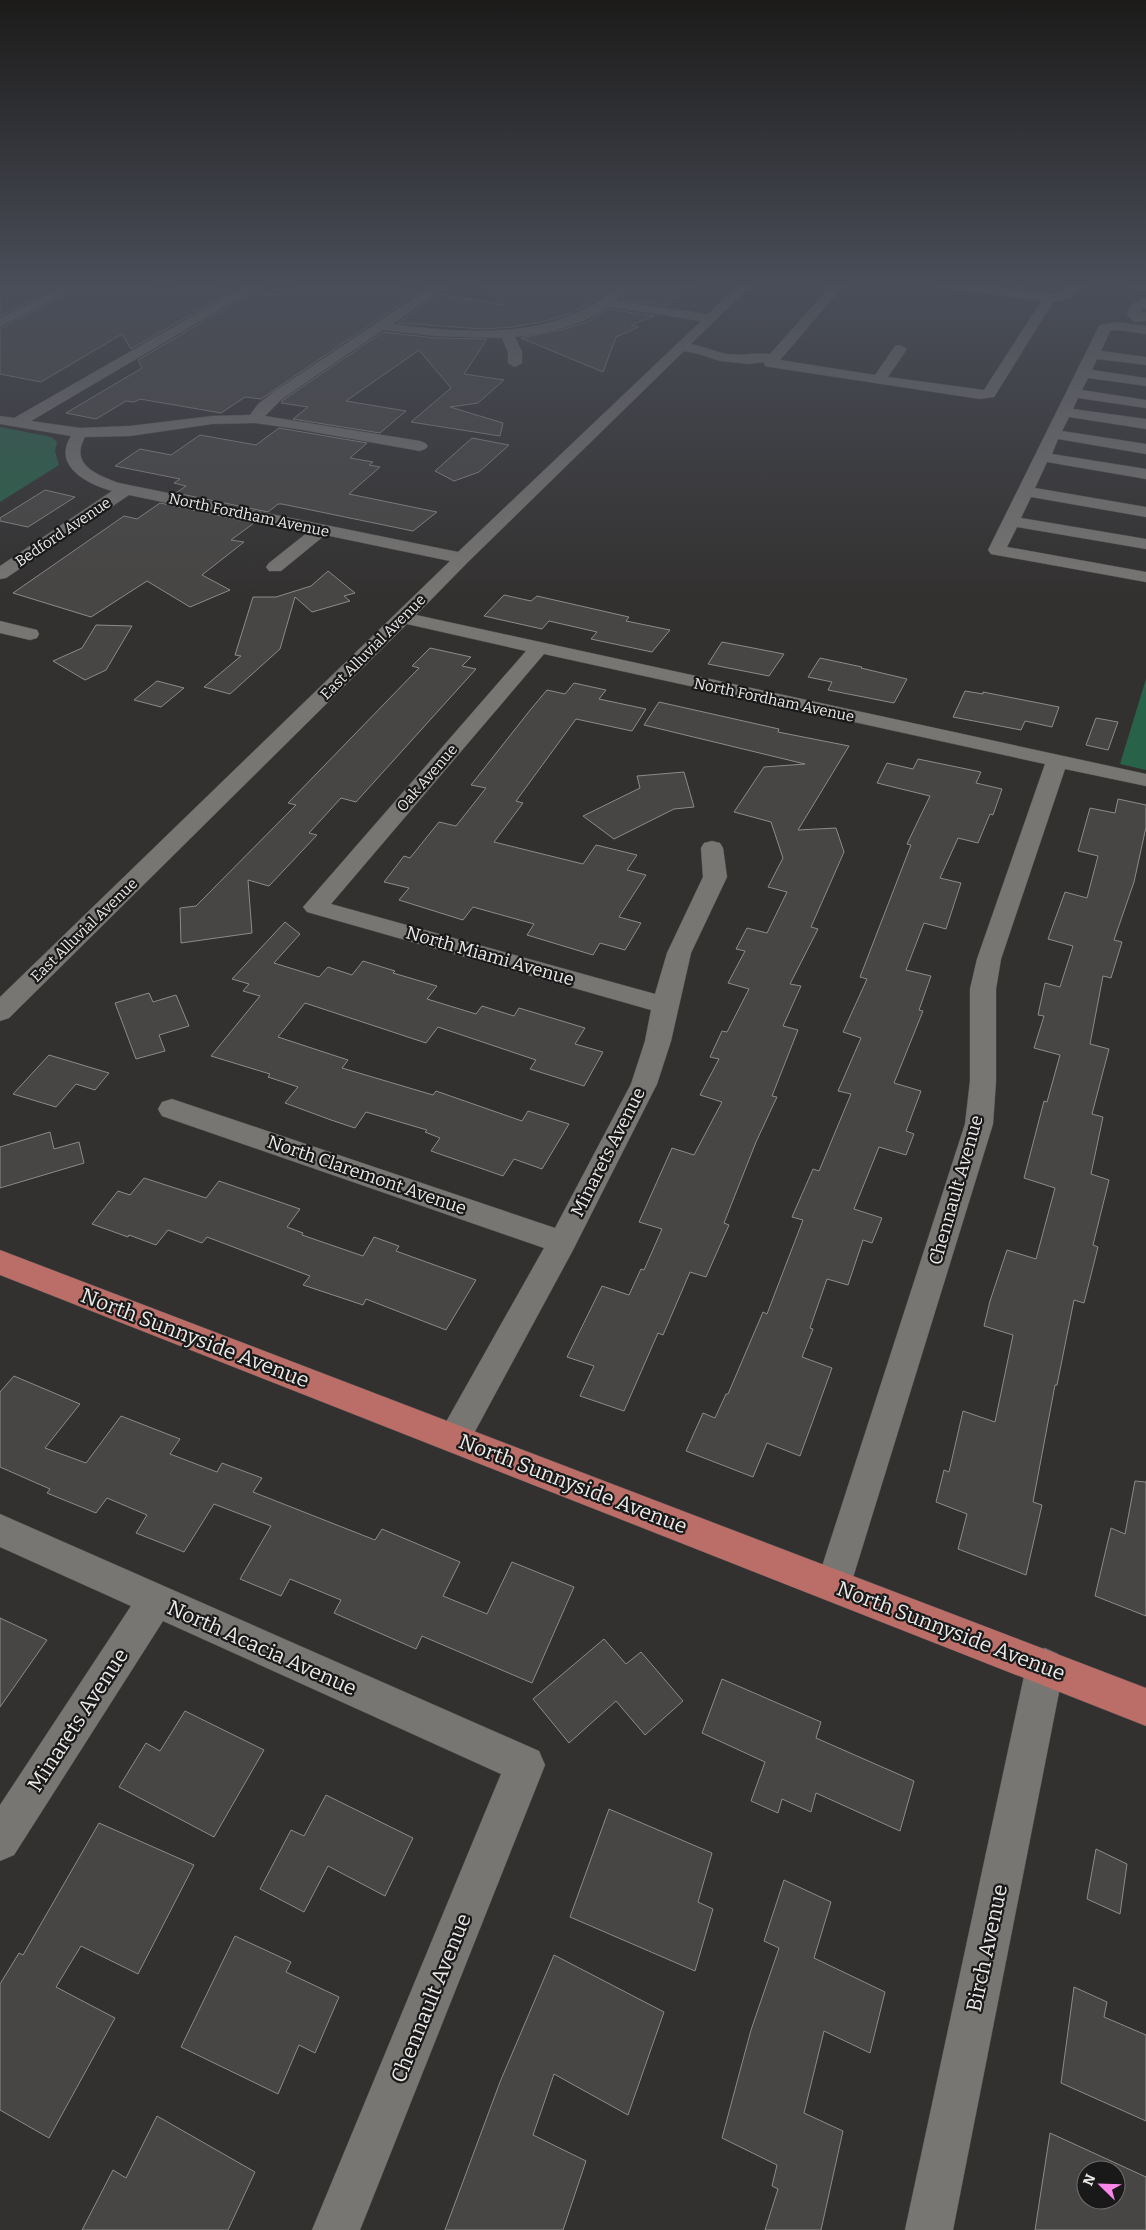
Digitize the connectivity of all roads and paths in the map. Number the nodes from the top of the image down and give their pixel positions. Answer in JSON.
{"nodes":[{"id":1,"x":78,"y":387,"type":"edge"},
{"id":2,"x":290,"y":387,"type":"edge"},
{"id":3,"x":639,"y":387,"type":"edge"},
{"id":4,"x":930,"y":387,"type":"edge"},
{"id":5,"x":993,"y":387,"type":"edge"},
{"id":6,"x":1076,"y":387,"type":"edge"},
{"id":7,"x":1079,"y":387,"type":"edge"},
{"id":8,"x":1080,"y":387,"type":"edge"},
{"id":9,"x":1089,"y":387,"type":"edge"},
{"id":10,"x":1097,"y":387,"type":"edge"},
{"id":11,"x":1115,"y":387,"type":"edge"},
{"id":12,"x":1146,"y":392,"type":"edge"},
{"id":13,"x":1073,"y":394,"type":"junction"},
{"id":14,"x":1146,"y":404,"type":"edge"},
{"id":15,"x":1146,"y":414,"type":"edge"},
{"id":16,"x":255,"y":419,"type":"junction"},
{"id":17,"x":0,"y":420,"type":"edge"},
{"id":18,"x":16,"y":423,"type":"junction"},
{"id":19,"x":1146,"y":424,"type":"edge"},
{"id":20,"x":80,"y":433,"type":"junction"},
{"id":21,"x":1146,"y":437,"type":"edge"},
{"id":22,"x":420,"y":446,"type":"dead end"},
{"id":23,"x":1146,"y":449,"type":"edge"},
{"id":24,"x":1146,"y":459,"type":"edge"},
{"id":25,"x":1146,"y":474,"type":"edge"},
{"id":26,"x":126,"y":490,"type":"junction"},
{"id":27,"x":1026,"y":491,"type":"junction"},
{"id":28,"x":1146,"y":512,"type":"edge"},
{"id":29,"x":1011,"y":521,"type":"junction"},
{"id":30,"x":321,"y":530,"type":"junction"},
{"id":31,"x":1146,"y":544,"type":"edge"},
{"id":32,"x":462,"y":558,"type":"junction"},
{"id":33,"x":275,"y":567,"type":"dead end"},
{"id":34,"x":0,"y":574,"type":"edge"},
{"id":35,"x":1146,"y":577,"type":"edge"},
{"id":36,"x":403,"y":618,"type":"junction"},
{"id":37,"x":0,"y":626,"type":"edge"},
{"id":38,"x":30,"y":634,"type":"dead end"},
{"id":39,"x":539,"y":648,"type":"junction"},
{"id":40,"x":1057,"y":761,"type":"junction"},
{"id":41,"x":1146,"y":780,"type":"edge"},
{"id":42,"x":712,"y":848,"type":"dead end"},
{"id":43,"x":315,"y":907,"type":"joint"},
{"id":44,"x":665,"y":1005,"type":"junction"},
{"id":45,"x":0,"y":1012,"type":"edge"},
{"id":46,"x":172,"y":1109,"type":"dead end"},
{"id":47,"x":562,"y":1242,"type":"junction"},
{"id":48,"x":0,"y":1262,"type":"edge"},
{"id":49,"x":454,"y":1438,"type":"junction"},
{"id":50,"x":0,"y":1530,"type":"edge"},
{"id":51,"x":834,"y":1585,"type":"junction"},
{"id":52,"x":156,"y":1600,"type":"junction"},
{"id":53,"x":1045,"y":1667,"type":"junction"},
{"id":54,"x":1146,"y":1706,"type":"edge"},
{"id":55,"x":525,"y":1765,"type":"joint"},
{"id":56,"x":0,"y":1841,"type":"edge"},
{"id":57,"x":336,"y":2230,"type":"edge"},
{"id":58,"x":929,"y":2230,"type":"edge"}],
"edges":[{"from":1,"to":18,"type":"street"},
{"from":2,"to":16,"type":"street"},
{"from":3,"to":32,"type":"street","name":"East Alluvial Avenue"},
{"from":4,"to":5,"type":"street"},
{"from":6,"to":13,"type":"street"},
{"from":7,"to":13,"type":"street"},
{"from":8,"to":13,"type":"street"},
{"from":9,"to":13,"type":"street"},
{"from":10,"to":13,"type":"street"},
{"from":11,"to":13,"type":"street"},
{"from":12,"to":13,"type":"street"},
{"from":13,"to":14,"type":"street"},
{"from":13,"to":15,"type":"street"},
{"from":13,"to":19,"type":"street"},
{"from":13,"to":21,"type":"street"},
{"from":13,"to":23,"type":"street"},
{"from":13,"to":24,"type":"street"},
{"from":13,"to":25,"type":"street"},
{"from":13,"to":27,"type":"street"},
{"from":16,"to":20,"type":"street"},
{"from":16,"to":22,"type":"street"},
{"from":17,"to":18,"type":"street"},
{"from":18,"to":20,"type":"street"},
{"from":20,"to":26,"type":"street","name":"North Fordham Avenue"},
{"from":26,"to":30,"type":"street","name":"North Fordham Avenue"},
{"from":26,"to":34,"type":"street","name":"Bedford Avenue"},
{"from":27,"to":28,"type":"street"},
{"from":27,"to":29,"type":"street"},
{"from":29,"to":31,"type":"street"},
{"from":29,"to":35,"type":"street"},
{"from":30,"to":32,"type":"street","name":"North Fordham Avenue"},
{"from":30,"to":33,"type":"street"},
{"from":32,"to":36,"type":"street","name":"East Alluvial Avenue"},
{"from":36,"to":39,"type":"street","name":"North Fordham Avenue"},
{"from":36,"to":45,"type":"street","name":"East Alluvial Avenue"},
{"from":37,"to":38,"type":"street"},
{"from":39,"to":40,"type":"street","name":"North Fordham Avenue"},
{"from":39,"to":43,"type":"street","name":"Oak Avenue"},
{"from":40,"to":41,"type":"street","name":"North Fordham Avenue"},
{"from":40,"to":51,"type":"street","name":"Chennault Avenue"},
{"from":42,"to":44,"type":"street","name":"Minarets Avenue"},
{"from":43,"to":44,"type":"street","name":"North Miami Avenue"},
{"from":44,"to":47,"type":"street","name":"Minarets Avenue"},
{"from":46,"to":47,"type":"street","name":"North Claremont Avenue"},
{"from":47,"to":49,"type":"street","name":"Minarets Avenue"},
{"from":48,"to":49,"type":"main road","name":"North Sunnyside Avenue"},
{"from":49,"to":51,"type":"main road","name":"North Sunnyside Avenue"},
{"from":50,"to":52,"type":"street","name":"North Acacia Avenue"},
{"from":51,"to":53,"type":"main road","name":"North Sunnyside Avenue"},
{"from":52,"to":55,"type":"street","name":"North Acacia Avenue"},
{"from":52,"to":56,"type":"street","name":"Minarets Avenue"},
{"from":53,"to":54,"type":"main road","name":"North Sunnyside Avenue"},
{"from":53,"to":58,"type":"street","name":"Birch Avenue"},
{"from":55,"to":57,"type":"street","name":"Chennault Avenue"}]}
